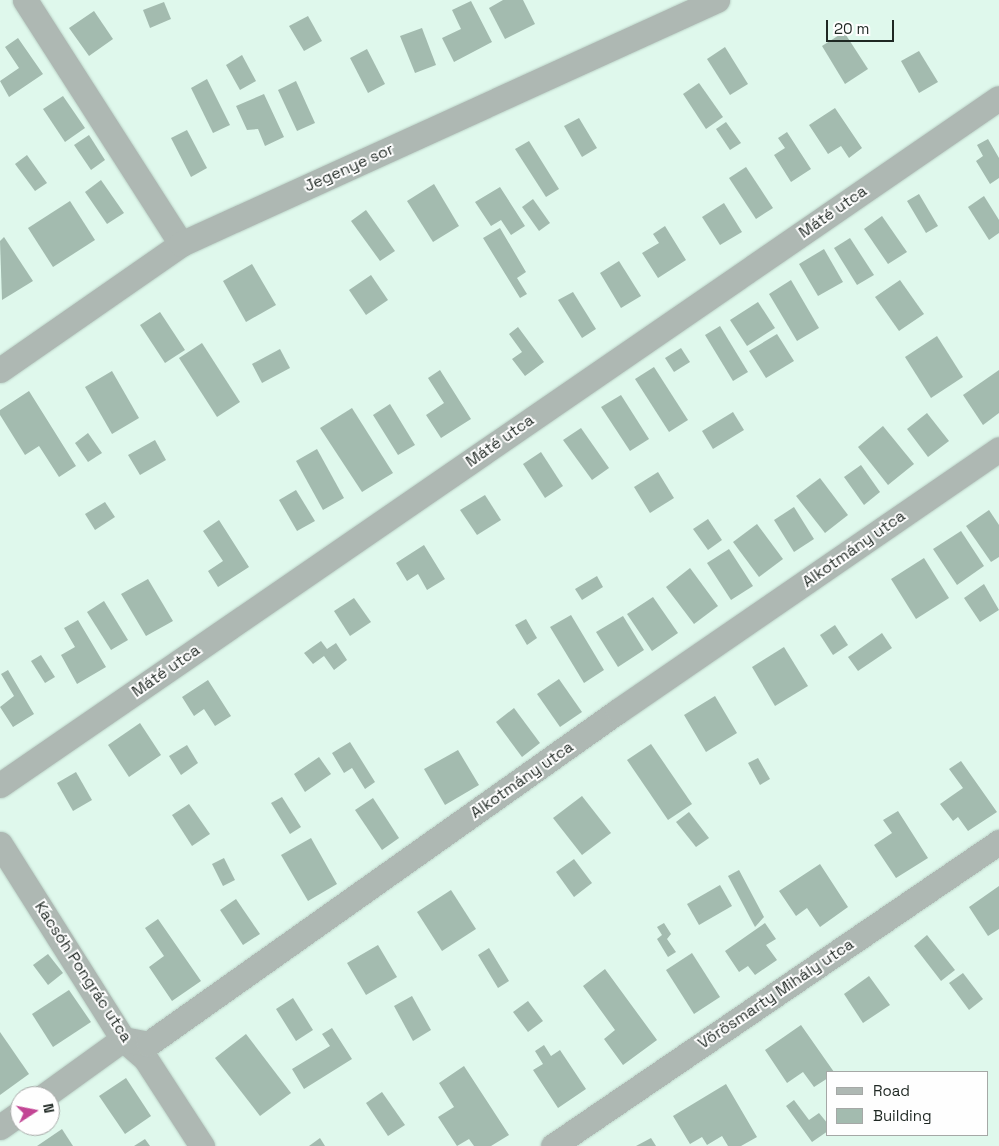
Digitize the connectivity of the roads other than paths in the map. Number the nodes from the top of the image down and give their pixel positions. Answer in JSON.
{"nodes":[{"id":1,"x":25,"y":0,"type":"edge"},
{"id":2,"x":717,"y":0,"type":"edge"},
{"id":3,"x":999,"y":98,"type":"edge"},
{"id":4,"x":181,"y":244,"type":"junction"},
{"id":5,"x":0,"y":370,"type":"edge"},
{"id":6,"x":999,"y":449,"type":"edge"},
{"id":7,"x":0,"y":785,"type":"edge"},
{"id":8,"x":999,"y":842,"type":"edge"},
{"id":9,"x":0,"y":844,"type":"edge"},
{"id":10,"x":123,"y":1039,"type":"junction"},
{"id":11,"x":58,"y":1086,"type":"edge"},
{"id":12,"x":202,"y":1146,"type":"edge"},
{"id":13,"x":553,"y":1146,"type":"edge"}],
"edges":[{"from":1,"to":4,"type":"street"},
{"from":2,"to":4,"type":"street","name":"Jegenye sor"},
{"from":3,"to":7,"type":"street","name":"Máté utca"},
{"from":4,"to":5,"type":"street","name":"Jegenye sor"},
{"from":6,"to":10,"type":"street","name":"Alkotmány utca"},
{"from":8,"to":13,"type":"street","name":"Vörösmarty Mihály utca"},
{"from":9,"to":10,"type":"street","name":"Kacsóh Pongrác utca"},
{"from":10,"to":11,"type":"street"},
{"from":10,"to":12,"type":"street","name":"Kacsóh Pongrác utca"}]}
